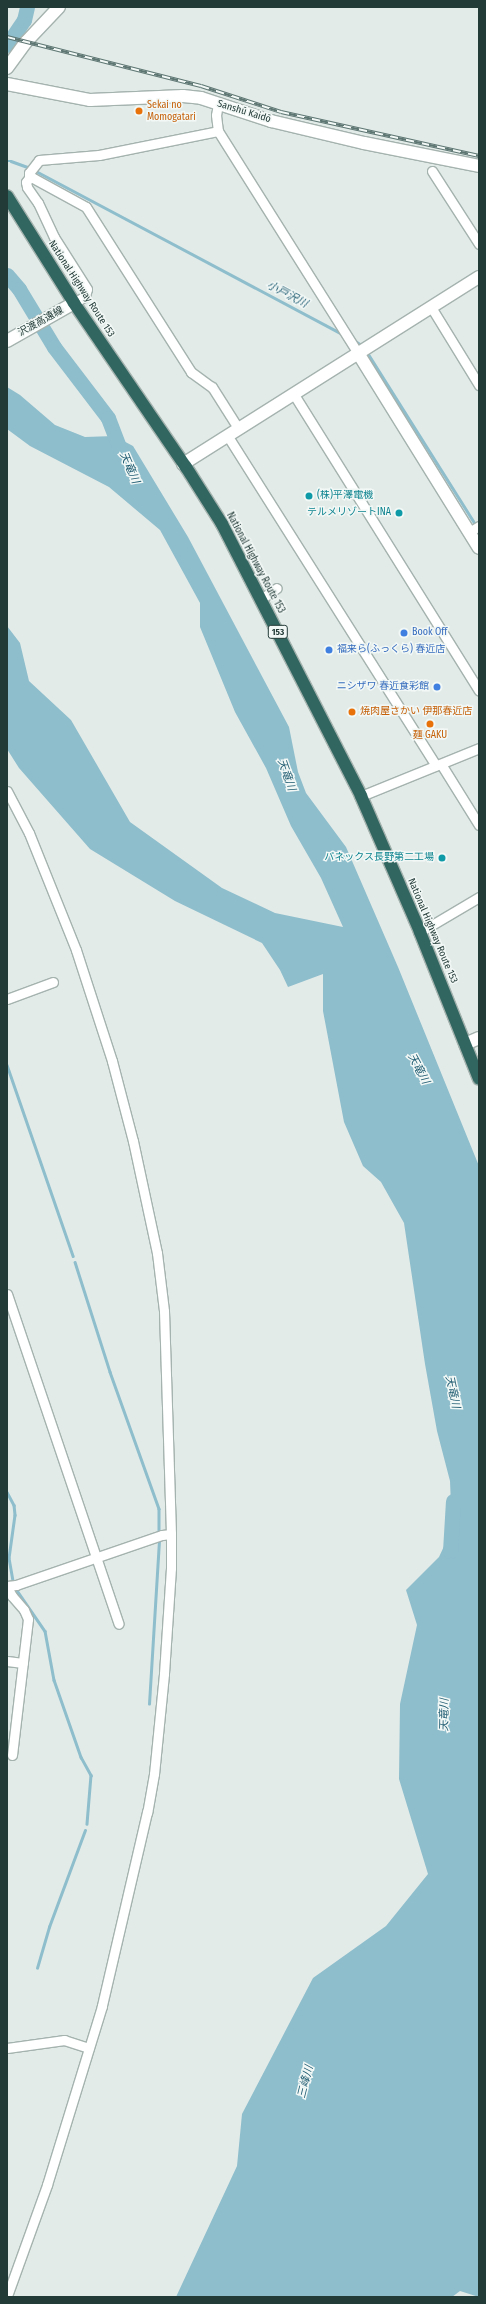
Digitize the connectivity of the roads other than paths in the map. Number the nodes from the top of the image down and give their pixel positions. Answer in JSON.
{"nodes":[{"id":1,"x":59,"y":7,"type":"edge"},
{"id":2,"x":7,"y":68,"type":"edge"},
{"id":3,"x":7,"y":84,"type":"edge"},
{"id":4,"x":218,"y":104,"type":"junction"},
{"id":5,"x":218,"y":131,"type":"junction"},
{"id":6,"x":479,"y":166,"type":"edge"},
{"id":7,"x":432,"y":171,"type":"dead end"},
{"id":8,"x":31,"y":172,"type":"junction"},
{"id":9,"x":7,"y":196,"type":"edge"},
{"id":10,"x":479,"y":244,"type":"edge"},
{"id":11,"x":479,"y":277,"type":"edge"},
{"id":12,"x":69,"y":306,"type":"junction"},
{"id":13,"x":430,"y":307,"type":"junction"},
{"id":14,"x":7,"y":341,"type":"edge"},
{"id":15,"x":363,"y":350,"type":"junction"},
{"id":16,"x":479,"y":385,"type":"edge"},
{"id":17,"x":294,"y":393,"type":"junction"},
{"id":18,"x":238,"y":428,"type":"junction"},
{"id":19,"x":227,"y":435,"type":"junction"},
{"id":20,"x":183,"y":464,"type":"junction"},
{"id":21,"x":473,"y":530,"type":"edge"},
{"id":22,"x":479,"y":548,"type":"edge"},
{"id":23,"x":277,"y":588,"type":"dead end"},
{"id":24,"x":261,"y":599,"type":"junction"},
{"id":25,"x":479,"y":691,"type":"edge"},
{"id":26,"x":479,"y":748,"type":"edge"},
{"id":27,"x":439,"y":765,"type":"junction"},
{"id":28,"x":7,"y":791,"type":"edge"},
{"id":29,"x":361,"y":796,"type":"junction"},
{"id":30,"x":479,"y":826,"type":"edge"},
{"id":31,"x":479,"y":897,"type":"edge"},
{"id":32,"x":420,"y":932,"type":"junction"},
{"id":33,"x":53,"y":982,"type":"dead end"},
{"id":34,"x":7,"y":999,"type":"edge"},
{"id":35,"x":479,"y":1038,"type":"edge"},
{"id":36,"x":465,"y":1044,"type":"junction"},
{"id":37,"x":479,"y":1079,"type":"edge"},
{"id":38,"x":7,"y":1294,"type":"edge"},
{"id":39,"x":171,"y":1534,"type":"junction"},
{"id":40,"x":96,"y":1558,"type":"junction"},
{"id":41,"x":7,"y":1586,"type":"edge"},
{"id":42,"x":119,"y":1624,"type":"dead end"},
{"id":43,"x":7,"y":1661,"type":"edge"},
{"id":44,"x":23,"y":1663,"type":"junction"},
{"id":45,"x":12,"y":1755,"type":"dead end"},
{"id":46,"x":7,"y":2048,"type":"edge"},
{"id":47,"x":89,"y":2048,"type":"junction"},
{"id":48,"x":7,"y":2296,"type":"edge"}],
"edges":[{"from":1,"to":2,"type":"street"},
{"from":3,"to":4,"type":"street","name":"Sanshū Kaidō"},
{"from":4,"to":5,"type":"street"},
{"from":4,"to":6,"type":"street","name":"Sanshū Kaidō"},
{"from":5,"to":8,"type":"street"},
{"from":5,"to":15,"type":"street"},
{"from":7,"to":10,"type":"street"},
{"from":8,"to":12,"type":"street"},
{"from":8,"to":18,"type":"street"},
{"from":9,"to":12,"type":"highway","name":"National Highway Route 153","number":"153"},
{"from":11,"to":13,"type":"street"},
{"from":12,"to":14,"type":"street","name":"沢渡高遠線"},
{"from":12,"to":20,"type":"highway","name":"National Highway Route 153","number":"153"},
{"from":13,"to":15,"type":"street"},
{"from":13,"to":16,"type":"street"},
{"from":15,"to":17,"type":"street"},
{"from":15,"to":21,"type":"street"},
{"from":17,"to":18,"type":"street"},
{"from":17,"to":25,"type":"street"},
{"from":18,"to":19,"type":"street"},
{"from":19,"to":20,"type":"street"},
{"from":19,"to":27,"type":"street"},
{"from":20,"to":24,"type":"highway","name":"National Highway Route 153","number":"153"},
{"from":21,"to":22,"type":"street"},
{"from":23,"to":24,"type":"street"},
{"from":24,"to":29,"type":"highway","name":"National Highway Route 153","number":"153"},
{"from":26,"to":27,"type":"street"},
{"from":27,"to":29,"type":"street"},
{"from":27,"to":30,"type":"street"},
{"from":28,"to":39,"type":"street"},
{"from":29,"to":32,"type":"highway","name":"National Highway Route 153","number":"153"},
{"from":31,"to":32,"type":"street"},
{"from":32,"to":36,"type":"highway","name":"National Highway Route 153","number":"153"},
{"from":33,"to":34,"type":"street"},
{"from":35,"to":36,"type":"street"},
{"from":36,"to":37,"type":"highway","name":"National Highway Route 153","number":"153"},
{"from":38,"to":40,"type":"street"},
{"from":39,"to":40,"type":"street"},
{"from":39,"to":47,"type":"street"},
{"from":40,"to":41,"type":"street"},
{"from":40,"to":42,"type":"street"},
{"from":41,"to":44,"type":"street"},
{"from":43,"to":44,"type":"street"},
{"from":44,"to":45,"type":"street"},
{"from":46,"to":47,"type":"street"},
{"from":47,"to":48,"type":"street"}]}
